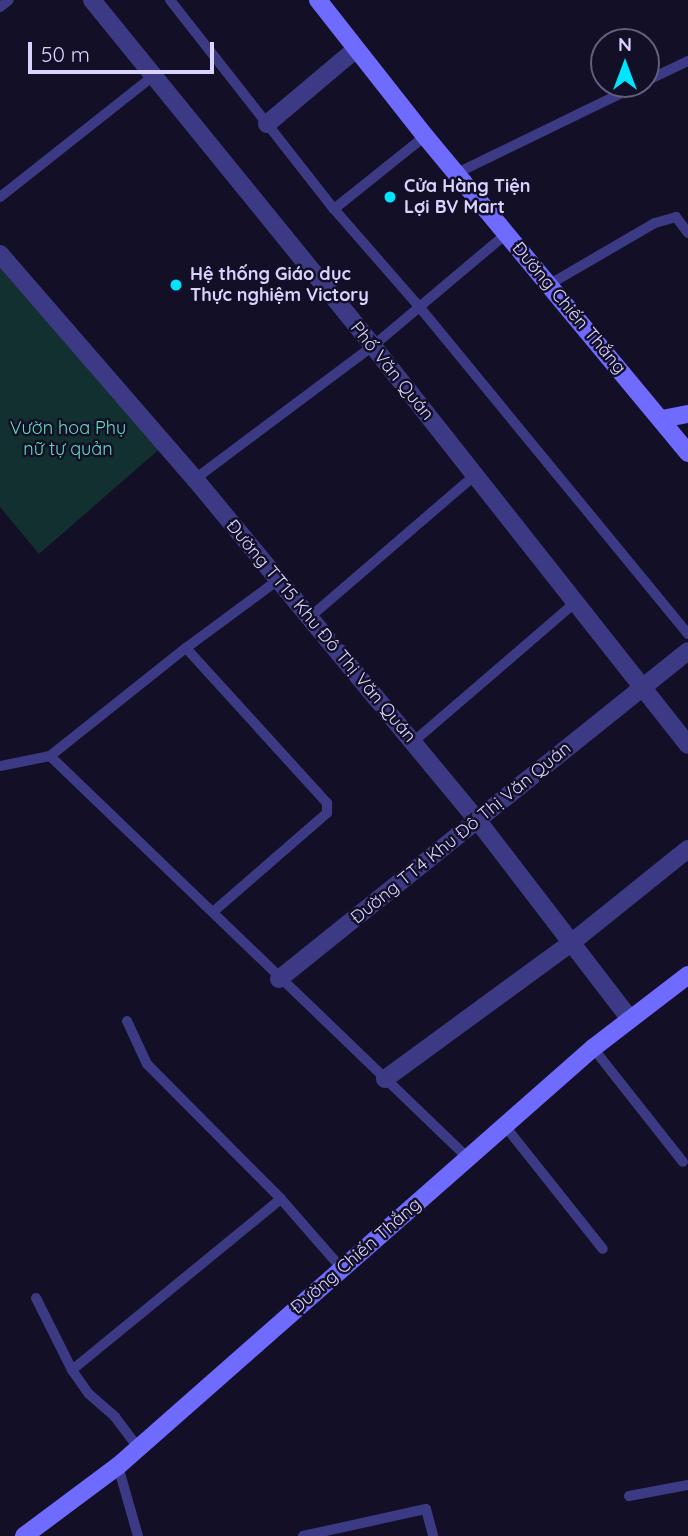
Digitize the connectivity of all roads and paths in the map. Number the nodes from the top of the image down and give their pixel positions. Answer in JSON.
{"nodes":[{"id":1,"x":9,"y":0,"type":"edge"},
{"id":2,"x":92,"y":0,"type":"edge"},
{"id":3,"x":170,"y":0,"type":"edge"},
{"id":4,"x":318,"y":0,"type":"edge"},
{"id":5,"x":0,"y":7,"type":"edge"},
{"id":6,"x":355,"y":50,"type":"junction"},
{"id":7,"x":688,"y":61,"type":"edge"},
{"id":8,"x":660,"y":74,"type":"edge"},
{"id":9,"x":153,"y":76,"type":"junction"},
{"id":10,"x":611,"y":98,"type":"edge"},
{"id":11,"x":267,"y":124,"type":"junction"},
{"id":12,"x":425,"y":136,"type":"junction"},
{"id":13,"x":457,"y":173,"type":"junction"},
{"id":14,"x":0,"y":197,"type":"edge"},
{"id":15,"x":334,"y":209,"type":"junction"},
{"id":16,"x":507,"y":233,"type":"junction"},
{"id":17,"x":688,"y":233,"type":"edge"},
{"id":18,"x":0,"y":254,"type":"edge"},
{"id":19,"x":550,"y":284,"type":"junction"},
{"id":20,"x":419,"y":307,"type":"junction"},
{"id":21,"x":373,"y":346,"type":"junction"},
{"id":22,"x":688,"y":414,"type":"edge"},
{"id":23,"x":662,"y":419,"type":"junction"},
{"id":24,"x":687,"y":450,"type":"edge"},
{"id":25,"x":475,"y":475,"type":"junction"},
{"id":26,"x":195,"y":479,"type":"junction"},
{"id":27,"x":278,"y":580,"type":"junction"},
{"id":28,"x":576,"y":602,"type":"junction"},
{"id":29,"x":310,"y":617,"type":"junction"},
{"id":30,"x":688,"y":634,"type":"edge"},
{"id":31,"x":186,"y":648,"type":"junction"},
{"id":32,"x":688,"y":651,"type":"edge"},
{"id":33,"x":643,"y":687,"type":"junction"},
{"id":34,"x":413,"y":742,"type":"junction"},
{"id":35,"x":688,"y":745,"type":"edge"},
{"id":36,"x":50,"y":756,"type":"junction"},
{"id":37,"x":0,"y":766,"type":"edge"},
{"id":38,"x":478,"y":821,"type":"junction"},
{"id":39,"x":688,"y":849,"type":"edge"},
{"id":40,"x":213,"y":912,"type":"junction"},
{"id":41,"x":571,"y":943,"type":"junction"},
{"id":42,"x":688,"y":975,"type":"edge"},
{"id":43,"x":279,"y":979,"type":"junction"},
{"id":44,"x":630,"y":1019,"type":"junction"},
{"id":45,"x":127,"y":1021,"type":"dead end"},
{"id":46,"x":593,"y":1048,"type":"junction"},
{"id":47,"x":385,"y":1079,"type":"junction"},
{"id":48,"x":505,"y":1126,"type":"junction"},
{"id":49,"x":468,"y":1158,"type":"junction"},
{"id":50,"x":683,"y":1163,"type":"dead end"},
{"id":51,"x":281,"y":1199,"type":"junction"},
{"id":52,"x":603,"y":1249,"type":"dead end"},
{"id":53,"x":342,"y":1269,"type":"junction"},
{"id":54,"x":37,"y":1298,"type":"dead end"},
{"id":55,"x":72,"y":1370,"type":"junction"},
{"id":56,"x":138,"y":1447,"type":"junction"},
{"id":57,"x":118,"y":1466,"type":"junction"},
{"id":58,"x":688,"y":1485,"type":"edge"},
{"id":59,"x":629,"y":1496,"type":"dead end"},
{"id":60,"x":24,"y":1536,"type":"edge"},
{"id":61,"x":138,"y":1536,"type":"edge"},
{"id":62,"x":303,"y":1536,"type":"edge"},
{"id":63,"x":433,"y":1536,"type":"edge"}],
"edges":[{"from":1,"to":5,"type":"lane"},
{"from":2,"to":9,"type":"street","name":"Phố Văn Quán"},
{"from":3,"to":11,"type":"lane"},
{"from":4,"to":6,"type":"street","name":"Đường Chiến Thắng"},
{"from":6,"to":11,"type":"street"},
{"from":6,"to":12,"type":"street","name":"Đường Chiến Thắng"},
{"from":7,"to":8,"type":"lane"},
{"from":9,"to":14,"type":"lane"},
{"from":9,"to":21,"type":"street","name":"Phố Văn Quán"},
{"from":10,"to":13,"type":"lane"},
{"from":11,"to":15,"type":"lane"},
{"from":12,"to":13,"type":"street","name":"Đường Chiến Thắng"},
{"from":12,"to":15,"type":"lane"},
{"from":13,"to":16,"type":"street","name":"Đường Chiến Thắng"},
{"from":15,"to":20,"type":"lane"},
{"from":16,"to":19,"type":"street","name":"Đường Chiến Thắng"},
{"from":16,"to":20,"type":"lane"},
{"from":17,"to":19,"type":"lane"},
{"from":18,"to":26,"type":"street","name":"Đường TT15 Khu Đô Thị Văn Quán"},
{"from":19,"to":23,"type":"street","name":"Đường Chiến Thắng"},
{"from":20,"to":21,"type":"lane"},
{"from":20,"to":30,"type":"lane"},
{"from":21,"to":25,"type":"street","name":"Phố Văn Quán"},
{"from":21,"to":26,"type":"lane"},
{"from":22,"to":23,"type":"street"},
{"from":23,"to":24,"type":"street","name":"Đường Chiến Thắng"},
{"from":25,"to":28,"type":"street","name":"Phố Văn Quán"},
{"from":25,"to":29,"type":"lane"},
{"from":26,"to":27,"type":"street","name":"Đường TT15 Khu Đô Thị Văn Quán"},
{"from":27,"to":29,"type":"street","name":"Đường TT15 Khu Đô Thị Văn Quán"},
{"from":27,"to":31,"type":"lane"},
{"from":28,"to":33,"type":"street","name":"Phố Văn Quán"},
{"from":28,"to":34,"type":"lane"},
{"from":29,"to":34,"type":"street","name":"Đường TT15 Khu Đô Thị Văn Quán"},
{"from":31,"to":36,"type":"lane"},
{"from":31,"to":40,"type":"lane"},
{"from":32,"to":33,"type":"street","name":"Đường TT4 Khu Đô Thị Văn Quán"},
{"from":33,"to":35,"type":"street","name":"Phố Văn Quán"},
{"from":33,"to":38,"type":"street","name":"Đường TT4 Khu Đô Thị Văn Quán"},
{"from":34,"to":38,"type":"street","name":"Đường TT15 Khu Đô Thị Văn Quán"},
{"from":36,"to":37,"type":"lane"},
{"from":36,"to":40,"type":"lane"},
{"from":38,"to":41,"type":"street","name":"Đường TT15 Khu Đô Thị Văn Quán"},
{"from":38,"to":43,"type":"street","name":"Đường TT4 Khu Đô Thị Văn Quán"},
{"from":39,"to":41,"type":"street"},
{"from":40,"to":43,"type":"lane"},
{"from":41,"to":44,"type":"street","name":"Đường TT15 Khu Đô Thị Văn Quán"},
{"from":41,"to":47,"type":"street"},
{"from":42,"to":44,"type":"street","name":"Đường Chiến Thắng"},
{"from":43,"to":47,"type":"lane"},
{"from":44,"to":46,"type":"street","name":"Đường Chiến Thắng"},
{"from":45,"to":51,"type":"lane"},
{"from":46,"to":48,"type":"street","name":"Đường Chiến Thắng"},
{"from":46,"to":50,"type":"lane"},
{"from":47,"to":49,"type":"lane"},
{"from":48,"to":49,"type":"street","name":"Đường Chiến Thắng"},
{"from":48,"to":52,"type":"lane"},
{"from":49,"to":53,"type":"street","name":"Đường Chiến Thắng"},
{"from":51,"to":53,"type":"lane"},
{"from":51,"to":55,"type":"lane"},
{"from":53,"to":56,"type":"street","name":"Đường Chiến Thắng"},
{"from":54,"to":55,"type":"lane"},
{"from":55,"to":56,"type":"lane"},
{"from":56,"to":57,"type":"street","name":"Đường Chiến Thắng"},
{"from":57,"to":60,"type":"street","name":"Đường Chiến Thắng"},
{"from":57,"to":61,"type":"lane"},
{"from":58,"to":59,"type":"lane"},
{"from":62,"to":63,"type":"lane"}]}
